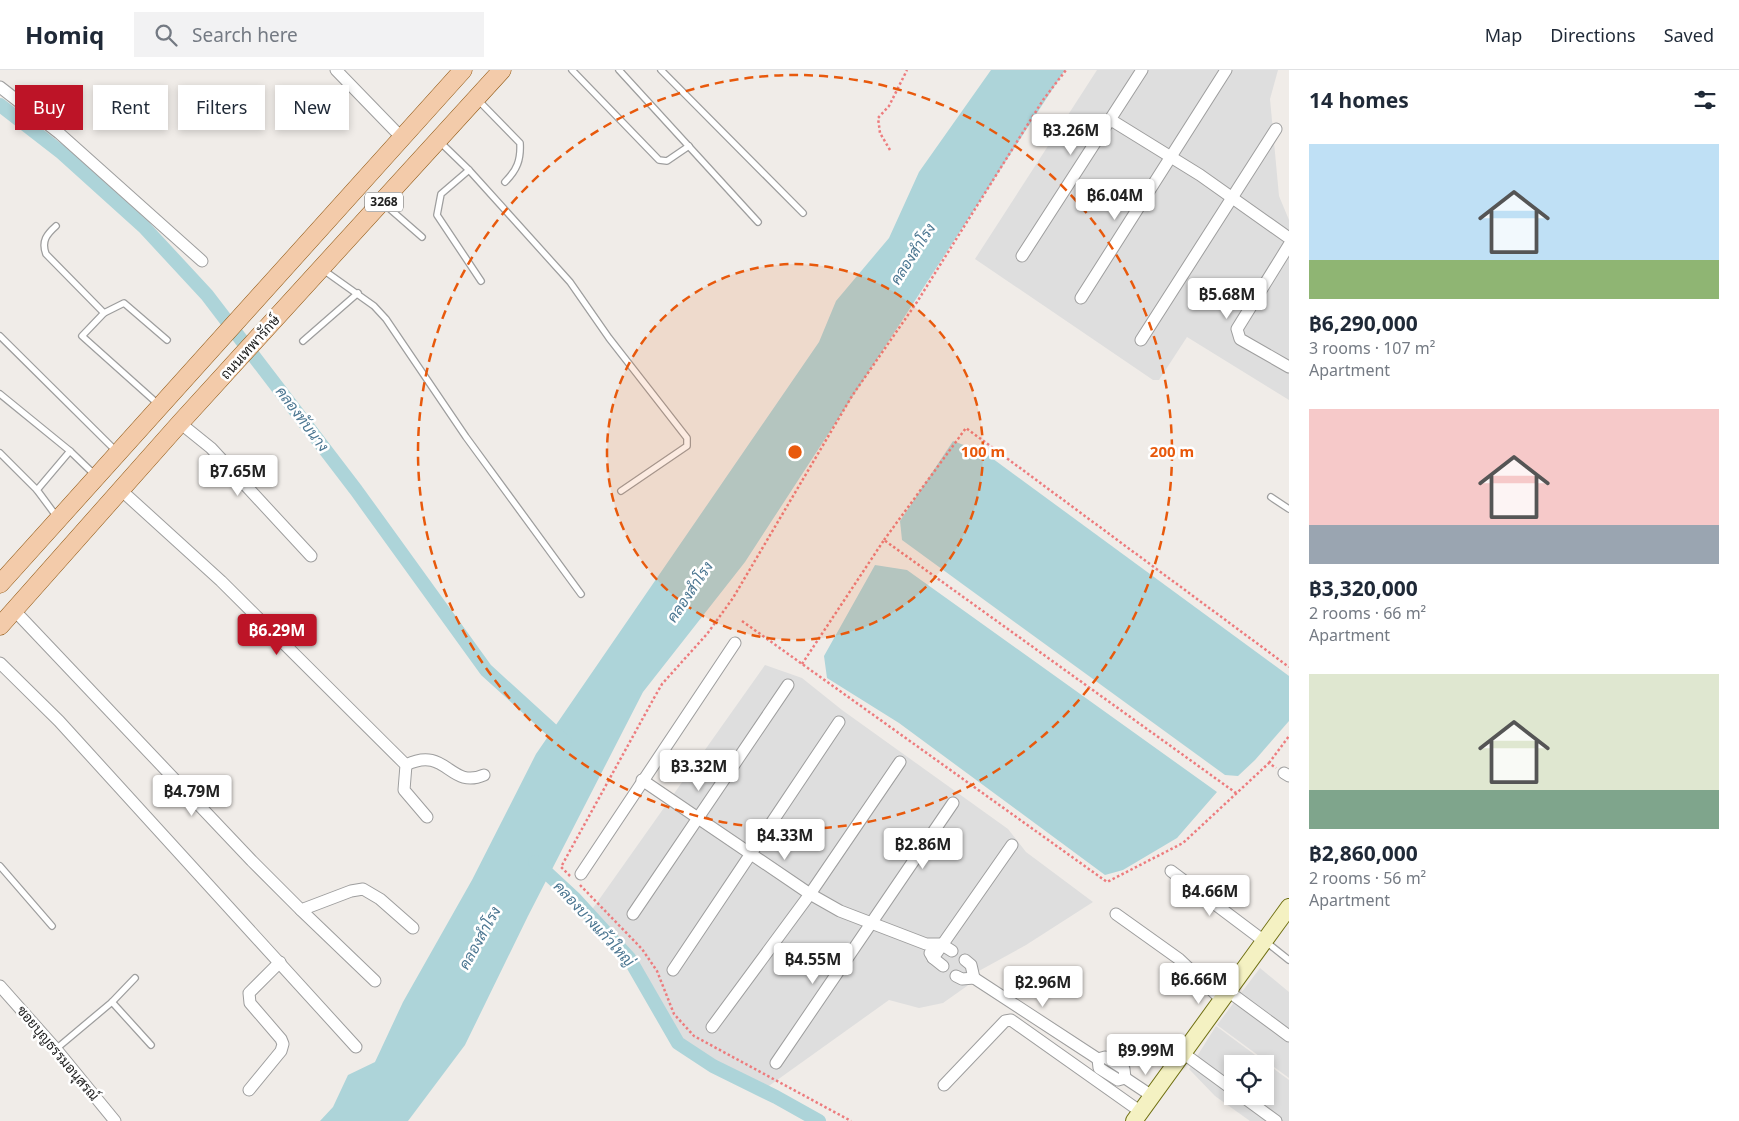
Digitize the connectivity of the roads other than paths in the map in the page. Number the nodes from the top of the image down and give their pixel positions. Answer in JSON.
{"nodes":[{"id":1,"x":336,"y":70,"type":"edge"},
{"id":2,"x":462,"y":70,"type":"edge"},
{"id":3,"x":502,"y":70,"type":"edge"},
{"id":4,"x":572,"y":70,"type":"edge"},
{"id":5,"x":620,"y":70,"type":"edge"},
{"id":6,"x":661,"y":70,"type":"edge"},
{"id":7,"x":1142,"y":70,"type":"edge"},
{"id":8,"x":1226,"y":70,"type":"edge"},
{"id":9,"x":0,"y":87,"type":"edge"},
{"id":10,"x":477,"y":98,"type":"junction"},
{"id":11,"x":1111,"y":120,"type":"junction"},
{"id":12,"x":1276,"y":129,"type":"dead end"},
{"id":13,"x":402,"y":138,"type":"junction"},
{"id":14,"x":438,"y":140,"type":"junction"},
{"id":15,"x":689,"y":146,"type":"junction"},
{"id":16,"x":1171,"y":157,"type":"junction"},
{"id":17,"x":469,"y":170,"type":"junction"},
{"id":18,"x":505,"y":182,"type":"dead end"},
{"id":19,"x":1232,"y":198,"type":"junction"},
{"id":20,"x":384,"y":203,"type":"junction"},
{"id":21,"x":802,"y":213,"type":"dead end"},
{"id":22,"x":758,"y":222,"type":"dead end"},
{"id":23,"x":56,"y":226,"type":"dead end"},
{"id":24,"x":422,"y":237,"type":"dead end"},
{"id":25,"x":1289,"y":238,"type":"edge"},
{"id":26,"x":1289,"y":245,"type":"edge"},
{"id":27,"x":1022,"y":256,"type":"dead end"},
{"id":28,"x":202,"y":261,"type":"dead end"},
{"id":29,"x":322,"y":269,"type":"junction"},
{"id":30,"x":482,"y":281,"type":"dead end"},
{"id":31,"x":358,"y":293,"type":"junction"},
{"id":32,"x":1080,"y":298,"type":"dead end"},
{"id":33,"x":104,"y":313,"type":"junction"},
{"id":34,"x":0,"y":336,"type":"edge"},
{"id":35,"x":167,"y":340,"type":"dead end"},
{"id":36,"x":1141,"y":340,"type":"dead end"},
{"id":37,"x":303,"y":341,"type":"dead end"},
{"id":38,"x":1289,"y":367,"type":"edge"},
{"id":39,"x":0,"y":394,"type":"edge"},
{"id":40,"x":160,"y":406,"type":"junction"},
{"id":41,"x":180,"y":424,"type":"junction"},
{"id":42,"x":70,"y":451,"type":"junction"},
{"id":43,"x":118,"y":452,"type":"junction"},
{"id":44,"x":0,"y":453,"type":"edge"},
{"id":45,"x":96,"y":476,"type":"junction"},
{"id":46,"x":37,"y":490,"type":"junction"},
{"id":47,"x":122,"y":491,"type":"junction"},
{"id":48,"x":620,"y":491,"type":"dead end"},
{"id":49,"x":1271,"y":497,"type":"dead end"},
{"id":50,"x":1289,"y":509,"type":"edge"},
{"id":51,"x":58,"y":518,"type":"junction"},
{"id":52,"x":311,"y":556,"type":"dead end"},
{"id":53,"x":0,"y":584,"type":"edge"},
{"id":54,"x":581,"y":594,"type":"dead end"},
{"id":55,"x":14,"y":610,"type":"junction"},
{"id":56,"x":0,"y":626,"type":"edge"},
{"id":57,"x":735,"y":643,"type":"dead end"},
{"id":58,"x":0,"y":663,"type":"edge"},
{"id":59,"x":788,"y":685,"type":"dead end"},
{"id":60,"x":839,"y":722,"type":"dead end"},
{"id":61,"x":900,"y":762,"type":"dead end"},
{"id":62,"x":406,"y":765,"type":"junction"},
{"id":63,"x":484,"y":775,"type":"dead end"},
{"id":64,"x":642,"y":780,"type":"junction"},
{"id":65,"x":953,"y":803,"type":"dead end"},
{"id":66,"x":698,"y":816,"type":"junction"},
{"id":67,"x":427,"y":817,"type":"dead end"},
{"id":68,"x":1012,"y":845,"type":"dead end"},
{"id":69,"x":751,"y":854,"type":"junction"},
{"id":70,"x":0,"y":866,"type":"edge"},
{"id":71,"x":1171,"y":871,"type":"dead end"},
{"id":72,"x":578,"y":879,"type":"road end"},
{"id":73,"x":810,"y":894,"type":"junction"},
{"id":74,"x":1289,"y":907,"type":"edge"},
{"id":75,"x":301,"y":910,"type":"junction"},
{"id":76,"x":633,"y":914,"type":"dead end"},
{"id":77,"x":1116,"y":914,"type":"dead end"},
{"id":78,"x":871,"y":922,"type":"junction"},
{"id":79,"x":52,"y":926,"type":"dead end"},
{"id":80,"x":413,"y":928,"type":"dead end"},
{"id":81,"x":1264,"y":941,"type":"junction"},
{"id":82,"x":926,"y":944,"type":"junction"},
{"id":83,"x":941,"y":944,"type":"junction"},
{"id":84,"x":952,"y":951,"type":"dead end"},
{"id":85,"x":933,"y":958,"type":"junction"},
{"id":86,"x":965,"y":960,"type":"dead end"},
{"id":87,"x":1289,"y":960,"type":"edge"},
{"id":88,"x":280,"y":962,"type":"junction"},
{"id":89,"x":943,"y":966,"type":"dead end"},
{"id":90,"x":673,"y":970,"type":"dead end"},
{"id":91,"x":956,"y":976,"type":"dead end"},
{"id":92,"x":135,"y":978,"type":"dead end"},
{"id":93,"x":974,"y":978,"type":"junction"},
{"id":94,"x":375,"y":981,"type":"dead end"},
{"id":95,"x":0,"y":986,"type":"edge"},
{"id":96,"x":1225,"y":996,"type":"junction"},
{"id":97,"x":112,"y":1002,"type":"junction"},
{"id":98,"x":712,"y":1027,"type":"dead end"},
{"id":99,"x":1289,"y":1036,"type":"edge"},
{"id":100,"x":151,"y":1045,"type":"dead end"},
{"id":101,"x":356,"y":1047,"type":"dead end"},
{"id":102,"x":56,"y":1048,"type":"junction"},
{"id":103,"x":1184,"y":1053,"type":"junction"},
{"id":104,"x":776,"y":1063,"type":"dead end"},
{"id":105,"x":1224,"y":1083,"type":"edge"},
{"id":106,"x":944,"y":1085,"type":"dead end"},
{"id":107,"x":249,"y":1090,"type":"dead end"},
{"id":108,"x":1152,"y":1096,"type":"junction"},
{"id":109,"x":1254,"y":1105,"type":"edge"},
{"id":110,"x":1138,"y":1116,"type":"edge"},
{"id":111,"x":115,"y":1121,"type":"edge"},
{"id":112,"x":1276,"y":1121,"type":"edge"}],
"edges":[{"from":1,"to":13,"type":"street"},
{"from":2,"to":13,"type":"main road","name":"ถนนเทพารักษ์","number":"3268"},
{"from":3,"to":10,"type":"main road","name":"ถนนเทพารักษ์","number":"3268"},
{"from":4,"to":15,"type":"lane"},
{"from":5,"to":15,"type":"lane"},
{"from":6,"to":21,"type":"lane"},
{"from":7,"to":11,"type":"street"},
{"from":8,"to":16,"type":"street"},
{"from":9,"to":28,"type":"street"},
{"from":10,"to":14,"type":"main road","name":"ถนนเทพารักษ์","number":"3268"},
{"from":10,"to":18,"type":"lane"},
{"from":11,"to":16,"type":"street"},
{"from":11,"to":27,"type":"street"},
{"from":12,"to":19,"type":"street"},
{"from":13,"to":40,"type":"main road","name":"ถนนเทพารักษ์","number":"3268"},
{"from":14,"to":17,"type":"lane"},
{"from":14,"to":20,"type":"main road","name":"ถนนเทพารักษ์","number":"3268"},
{"from":15,"to":22,"type":"lane"},
{"from":16,"to":19,"type":"street"},
{"from":16,"to":32,"type":"street"},
{"from":17,"to":30,"type":"lane"},
{"from":17,"to":48,"type":"lane"},
{"from":19,"to":25,"type":"street"},
{"from":19,"to":36,"type":"street"},
{"from":20,"to":24,"type":"lane"},
{"from":20,"to":29,"type":"main road","name":"ถนนเทพารักษ์","number":"3268"},
{"from":23,"to":33,"type":"lane"},
{"from":26,"to":38,"type":"street"},
{"from":29,"to":31,"type":"lane"},
{"from":29,"to":41,"type":"main road","name":"ถนนเทพารักษ์","number":"3268"},
{"from":31,"to":37,"type":"lane"},
{"from":31,"to":54,"type":"lane"},
{"from":33,"to":35,"type":"lane"},
{"from":33,"to":40,"type":"lane"},
{"from":34,"to":43,"type":"lane"},
{"from":39,"to":42,"type":"lane"},
{"from":40,"to":43,"type":"main road","name":"ถนนเทพารักษ์","number":"3268"},
{"from":41,"to":47,"type":"main road","name":"ถนนเทพารักษ์","number":"3268"},
{"from":41,"to":52,"type":"street"},
{"from":42,"to":45,"type":"lane"},
{"from":42,"to":46,"type":"lane"},
{"from":43,"to":45,"type":"main road","name":"ถนนเทพารักษ์","number":"3268"},
{"from":44,"to":46,"type":"lane"},
{"from":45,"to":51,"type":"main road","name":"ถนนเทพารักษ์","number":"3268"},
{"from":46,"to":51,"type":"lane"},
{"from":47,"to":55,"type":"main road","name":"ถนนเทพารักษ์","number":"3268"},
{"from":47,"to":62,"type":"street"},
{"from":49,"to":50,"type":"lane"},
{"from":51,"to":53,"type":"main road","name":"ถนนเทพารักษ์","number":"3268"},
{"from":55,"to":56,"type":"main road","name":"ถนนเทพารักษ์","number":"3268"},
{"from":55,"to":75,"type":"street"},
{"from":57,"to":64,"type":"street"},
{"from":58,"to":88,"type":"street"},
{"from":59,"to":66,"type":"street"},
{"from":60,"to":69,"type":"street"},
{"from":61,"to":73,"type":"street"},
{"from":62,"to":63,"type":"street"},
{"from":62,"to":67,"type":"street"},
{"from":64,"to":66,"type":"street"},
{"from":64,"to":72,"type":"street"},
{"from":65,"to":78,"type":"street"},
{"from":66,"to":69,"type":"street"},
{"from":66,"to":76,"type":"street"},
{"from":68,"to":83,"type":"street"},
{"from":69,"to":73,"type":"street"},
{"from":69,"to":90,"type":"street"},
{"from":70,"to":79,"type":"lane"},
{"from":71,"to":81,"type":"street"},
{"from":73,"to":78,"type":"street"},
{"from":73,"to":98,"type":"street"},
{"from":74,"to":81,"type":"main road"},
{"from":75,"to":80,"type":"street"},
{"from":75,"to":94,"type":"street"},
{"from":77,"to":96,"type":"street"},
{"from":78,"to":82,"type":"street"},
{"from":78,"to":104,"type":"street"},
{"from":81,"to":87,"type":"lane"},
{"from":81,"to":96,"type":"main road"},
{"from":82,"to":83,"type":"street"},
{"from":82,"to":85,"type":"street"},
{"from":83,"to":84,"type":"street"},
{"from":83,"to":85,"type":"street"},
{"from":85,"to":89,"type":"street"},
{"from":86,"to":93,"type":"street"},
{"from":88,"to":101,"type":"street"},
{"from":88,"to":107,"type":"street"},
{"from":91,"to":93,"type":"street"},
{"from":92,"to":97,"type":"lane"},
{"from":93,"to":108,"type":"street"},
{"from":95,"to":102,"type":"street","name":"ซอยบุญธรรมอนุสรณ์"},
{"from":96,"to":99,"type":"street"},
{"from":96,"to":103,"type":"main road"},
{"from":97,"to":100,"type":"lane"},
{"from":97,"to":102,"type":"lane"},
{"from":102,"to":111,"type":"street","name":"ซอยบุญธรรมอนุสรณ์"},
{"from":103,"to":105,"type":"street"},
{"from":103,"to":108,"type":"main road"},
{"from":106,"to":110,"type":"street"},
{"from":108,"to":110,"type":"main road"},
{"from":109,"to":112,"type":"street"}]}
